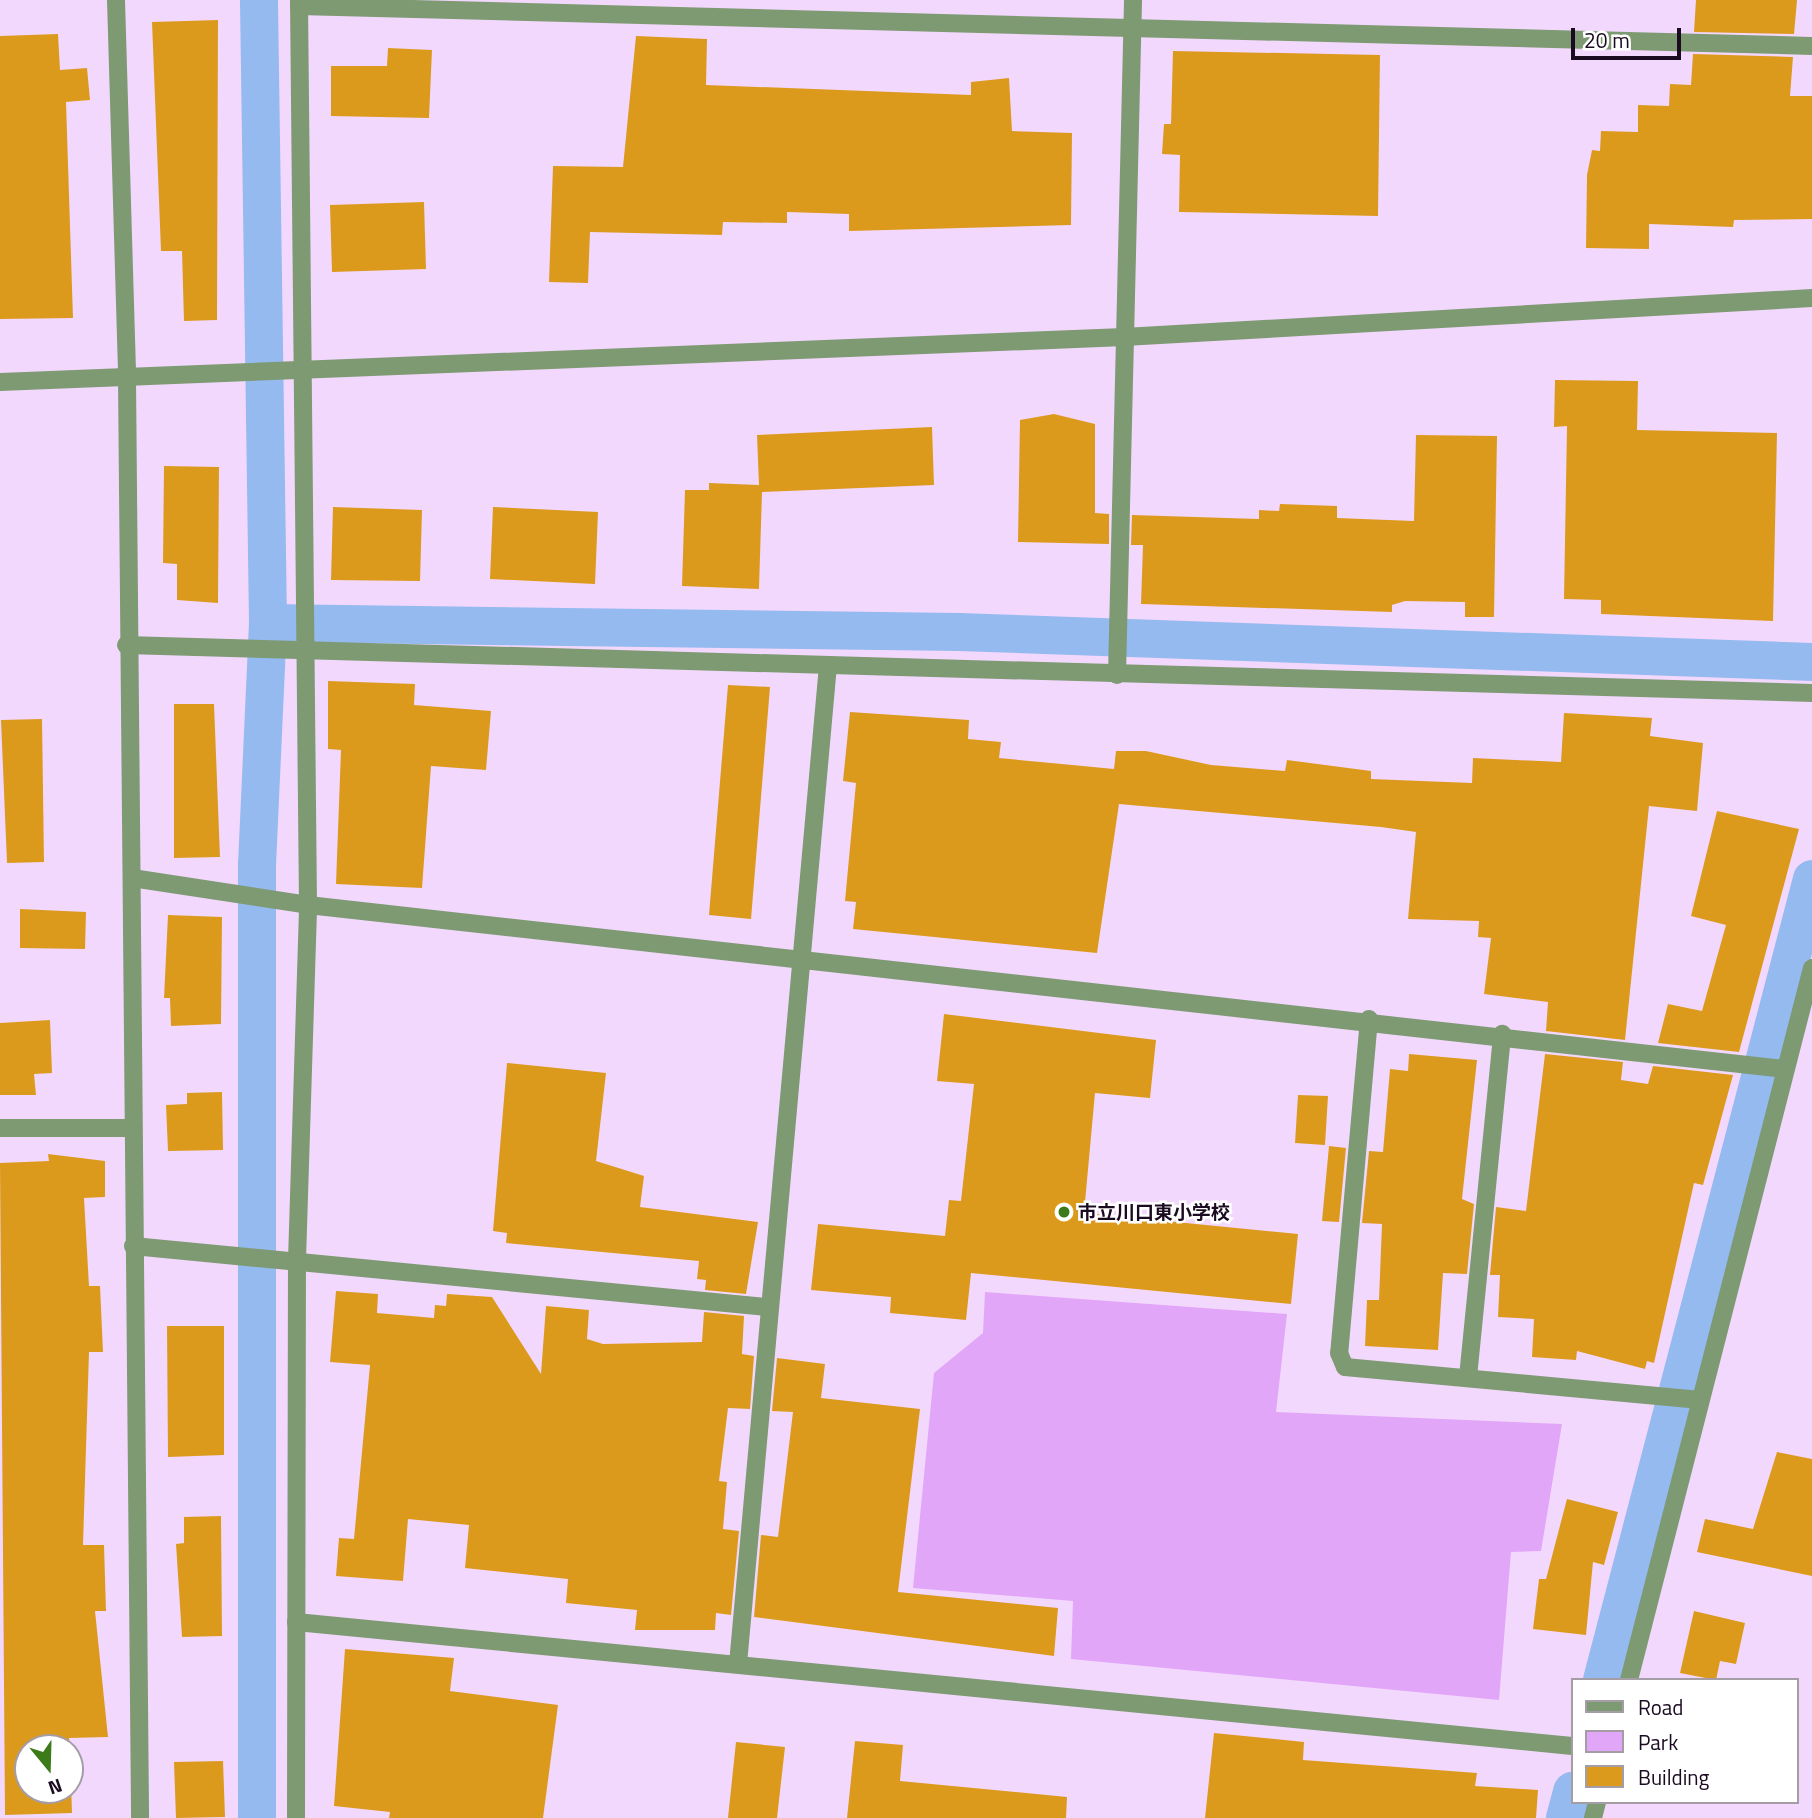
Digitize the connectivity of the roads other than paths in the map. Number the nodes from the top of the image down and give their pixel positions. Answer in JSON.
{"nodes":[{"id":1,"x":116,"y":0,"type":"edge"},
{"id":2,"x":1133,"y":0,"type":"edge"},
{"id":3,"x":299,"y":3,"type":"edge"},
{"id":4,"x":1132,"y":28,"type":"junction"},
{"id":5,"x":1812,"y":46,"type":"edge"},
{"id":6,"x":1812,"y":298,"type":"edge"},
{"id":7,"x":1124,"y":337,"type":"junction"},
{"id":8,"x":301,"y":372,"type":"junction"},
{"id":9,"x":127,"y":377,"type":"junction"},
{"id":10,"x":0,"y":382,"type":"edge"},
{"id":11,"x":126,"y":645,"type":"junction"},
{"id":12,"x":303,"y":647,"type":"junction"},
{"id":13,"x":828,"y":664,"type":"junction"},
{"id":14,"x":1117,"y":675,"type":"junction"},
{"id":15,"x":1812,"y":693,"type":"edge"},
{"id":16,"x":132,"y":878,"type":"junction"},
{"id":17,"x":308,"y":905,"type":"junction"},
{"id":18,"x":801,"y":957,"type":"junction"},
{"id":19,"x":1812,"y":968,"type":"edge"},
{"id":20,"x":1369,"y":1019,"type":"junction"},
{"id":21,"x":1502,"y":1034,"type":"junction"},
{"id":22,"x":1785,"y":1069,"type":"junction"},
{"id":23,"x":0,"y":1128,"type":"edge"},
{"id":24,"x":130,"y":1128,"type":"junction"},
{"id":25,"x":133,"y":1246,"type":"junction"},
{"id":26,"x":297,"y":1260,"type":"junction"},
{"id":27,"x":767,"y":1307,"type":"junction"},
{"id":28,"x":1468,"y":1377,"type":"junction"},
{"id":29,"x":1700,"y":1400,"type":"junction"},
{"id":30,"x":296,"y":1622,"type":"junction"},
{"id":31,"x":738,"y":1664,"type":"junction"},
{"id":32,"x":1630,"y":1678,"type":"edge"},
{"id":33,"x":1570,"y":1746,"type":"edge"},
{"id":34,"x":140,"y":1818,"type":"edge"},
{"id":35,"x":296,"y":1818,"type":"edge"}],
"edges":[{"from":1,"to":9,"type":"street"},
{"from":2,"to":4,"type":"street"},
{"from":3,"to":4,"type":"street"},
{"from":3,"to":8,"type":"street"},
{"from":4,"to":5,"type":"street"},
{"from":4,"to":7,"type":"street"},
{"from":6,"to":7,"type":"street"},
{"from":7,"to":8,"type":"street"},
{"from":7,"to":14,"type":"street"},
{"from":8,"to":9,"type":"street"},
{"from":8,"to":12,"type":"street"},
{"from":9,"to":10,"type":"street"},
{"from":9,"to":11,"type":"street"},
{"from":11,"to":12,"type":"street"},
{"from":11,"to":16,"type":"street"},
{"from":12,"to":13,"type":"street"},
{"from":12,"to":17,"type":"street"},
{"from":13,"to":14,"type":"street"},
{"from":13,"to":18,"type":"street"},
{"from":14,"to":15,"type":"street"},
{"from":16,"to":17,"type":"street"},
{"from":16,"to":24,"type":"street"},
{"from":17,"to":18,"type":"street"},
{"from":17,"to":26,"type":"street"},
{"from":18,"to":20,"type":"street"},
{"from":18,"to":27,"type":"street"},
{"from":19,"to":22,"type":"street"},
{"from":20,"to":21,"type":"street"},
{"from":20,"to":28,"type":"street"},
{"from":21,"to":22,"type":"street"},
{"from":21,"to":28,"type":"street"},
{"from":22,"to":29,"type":"street"},
{"from":23,"to":24,"type":"street"},
{"from":24,"to":25,"type":"street"},
{"from":25,"to":26,"type":"street"},
{"from":25,"to":34,"type":"street"},
{"from":26,"to":27,"type":"street"},
{"from":26,"to":30,"type":"street"},
{"from":27,"to":31,"type":"street"},
{"from":28,"to":29,"type":"street"},
{"from":29,"to":32,"type":"street"},
{"from":30,"to":31,"type":"street"},
{"from":30,"to":35,"type":"street"},
{"from":31,"to":33,"type":"street"}]}
